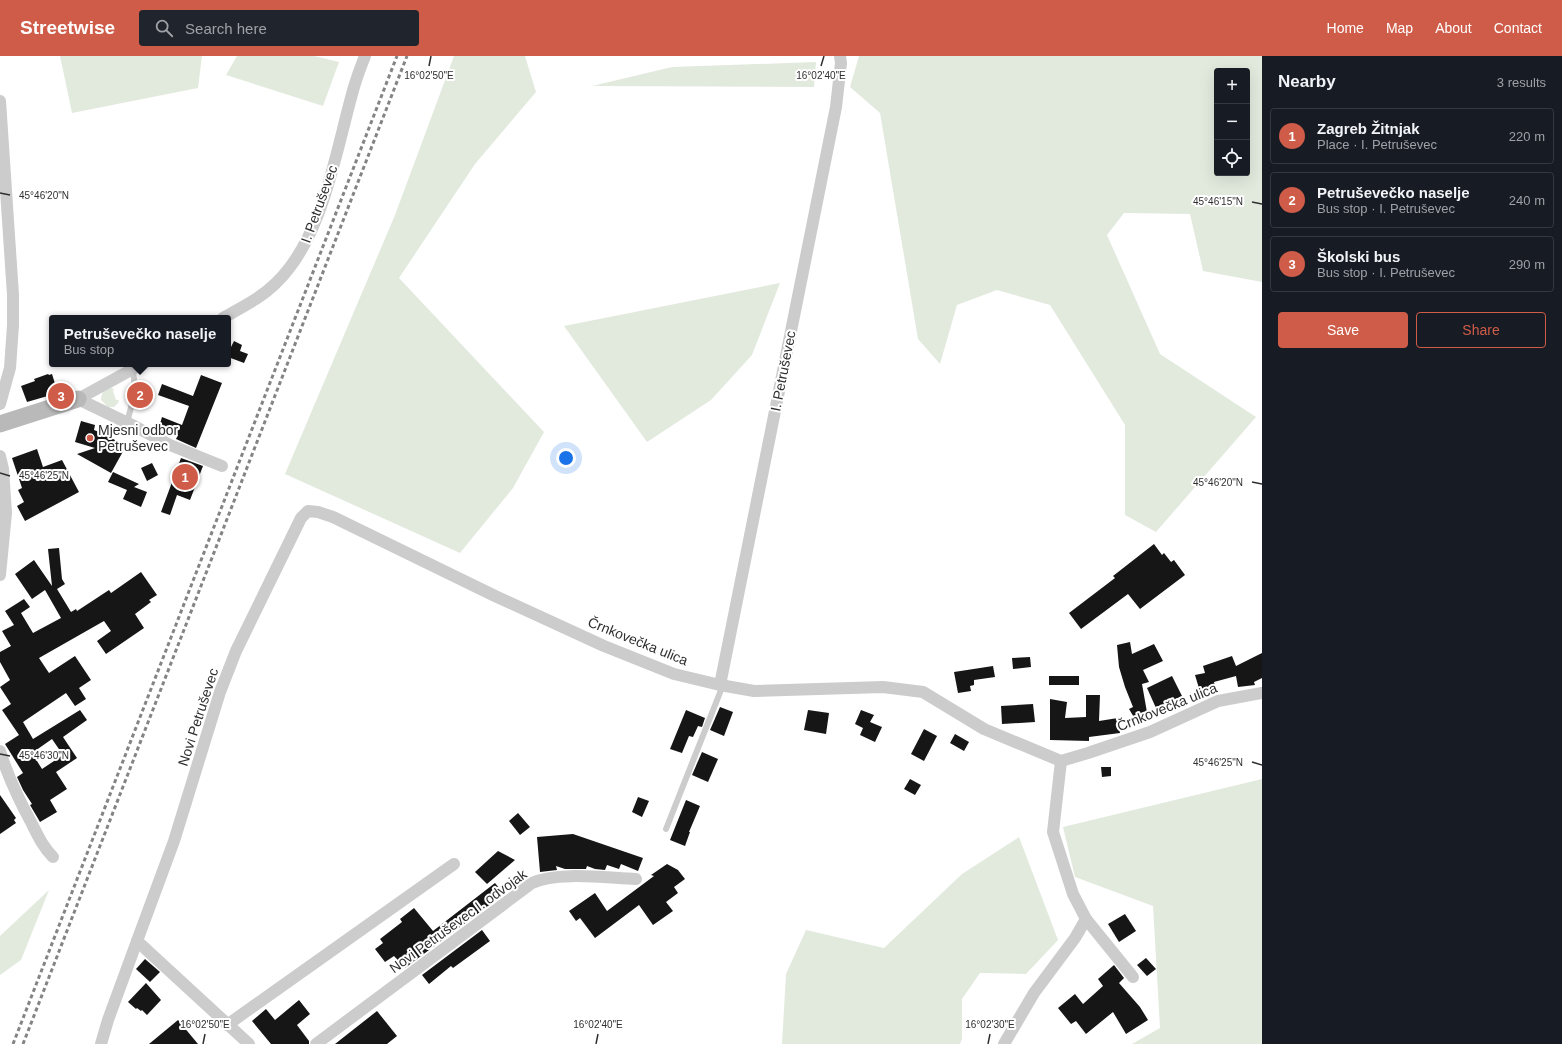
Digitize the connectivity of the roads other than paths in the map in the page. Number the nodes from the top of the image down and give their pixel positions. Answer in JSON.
{"nodes":[{"id":1,"x":365,"y":56,"type":"edge"},
{"id":2,"x":840,"y":56,"type":"edge"},
{"id":3,"x":0,"y":101,"type":"edge"},
{"id":4,"x":228,"y":315,"type":"edge"},
{"id":5,"x":137,"y":367,"type":"edge"},
{"id":6,"x":78,"y":398,"type":"junction"},
{"id":7,"x":0,"y":404,"type":"edge"},
{"id":8,"x":127,"y":422,"type":"junction"},
{"id":9,"x":0,"y":424,"type":"edge"},
{"id":10,"x":0,"y":456,"type":"edge"},
{"id":11,"x":222,"y":466,"type":"dead end"},
{"id":12,"x":308,"y":511,"type":"joint"},
{"id":13,"x":0,"y":575,"type":"edge"},
{"id":14,"x":722,"y":685,"type":"junction"},
{"id":15,"x":1262,"y":693,"type":"edge"},
{"id":16,"x":0,"y":751,"type":"edge"},
{"id":17,"x":1061,"y":761,"type":"junction"},
{"id":18,"x":666,"y":829,"type":"dead end"},
{"id":19,"x":53,"y":857,"type":"dead end"},
{"id":20,"x":454,"y":864,"type":"dead end"},
{"id":21,"x":636,"y":879,"type":"dead end"},
{"id":22,"x":1086,"y":919,"type":"junction"},
{"id":23,"x":136,"y":941,"type":"junction"},
{"id":24,"x":1133,"y":977,"type":"dead end"},
{"id":25,"x":227,"y":1025,"type":"junction"},
{"id":26,"x":101,"y":1044,"type":"edge"},
{"id":27,"x":249,"y":1044,"type":"edge"},
{"id":28,"x":316,"y":1044,"type":"edge"},
{"id":29,"x":1004,"y":1044,"type":"edge"}],
"edges":[{"from":1,"to":4,"type":"street","name":"I. Petruševec"},
{"from":2,"to":14,"type":"street","name":"I. Petruševec"},
{"from":3,"to":7,"type":"street"},
{"from":5,"to":6,"type":"street"},
{"from":5,"to":8,"type":"lane"},
{"from":6,"to":8,"type":"street"},
{"from":6,"to":9,"type":"street"},
{"from":8,"to":11,"type":"street"},
{"from":10,"to":13,"type":"street"},
{"from":12,"to":14,"type":"street","name":"Črnkovečka ulica"},
{"from":12,"to":23,"type":"street","name":"Novi Petruševec"},
{"from":14,"to":17,"type":"street","name":"Črnkovečka ulica"},
{"from":14,"to":18,"type":"lane"},
{"from":15,"to":17,"type":"street","name":"Črnkovečka ulica"},
{"from":16,"to":19,"type":"street"},
{"from":17,"to":22,"type":"street"},
{"from":20,"to":25,"type":"street"},
{"from":21,"to":28,"type":"street","name":"Novi Petruševec I. odvojak"},
{"from":22,"to":24,"type":"street"},
{"from":22,"to":29,"type":"street"},
{"from":23,"to":25,"type":"street"},
{"from":23,"to":26,"type":"street","name":"Novi Petruševec"},
{"from":25,"to":27,"type":"street"}]}
